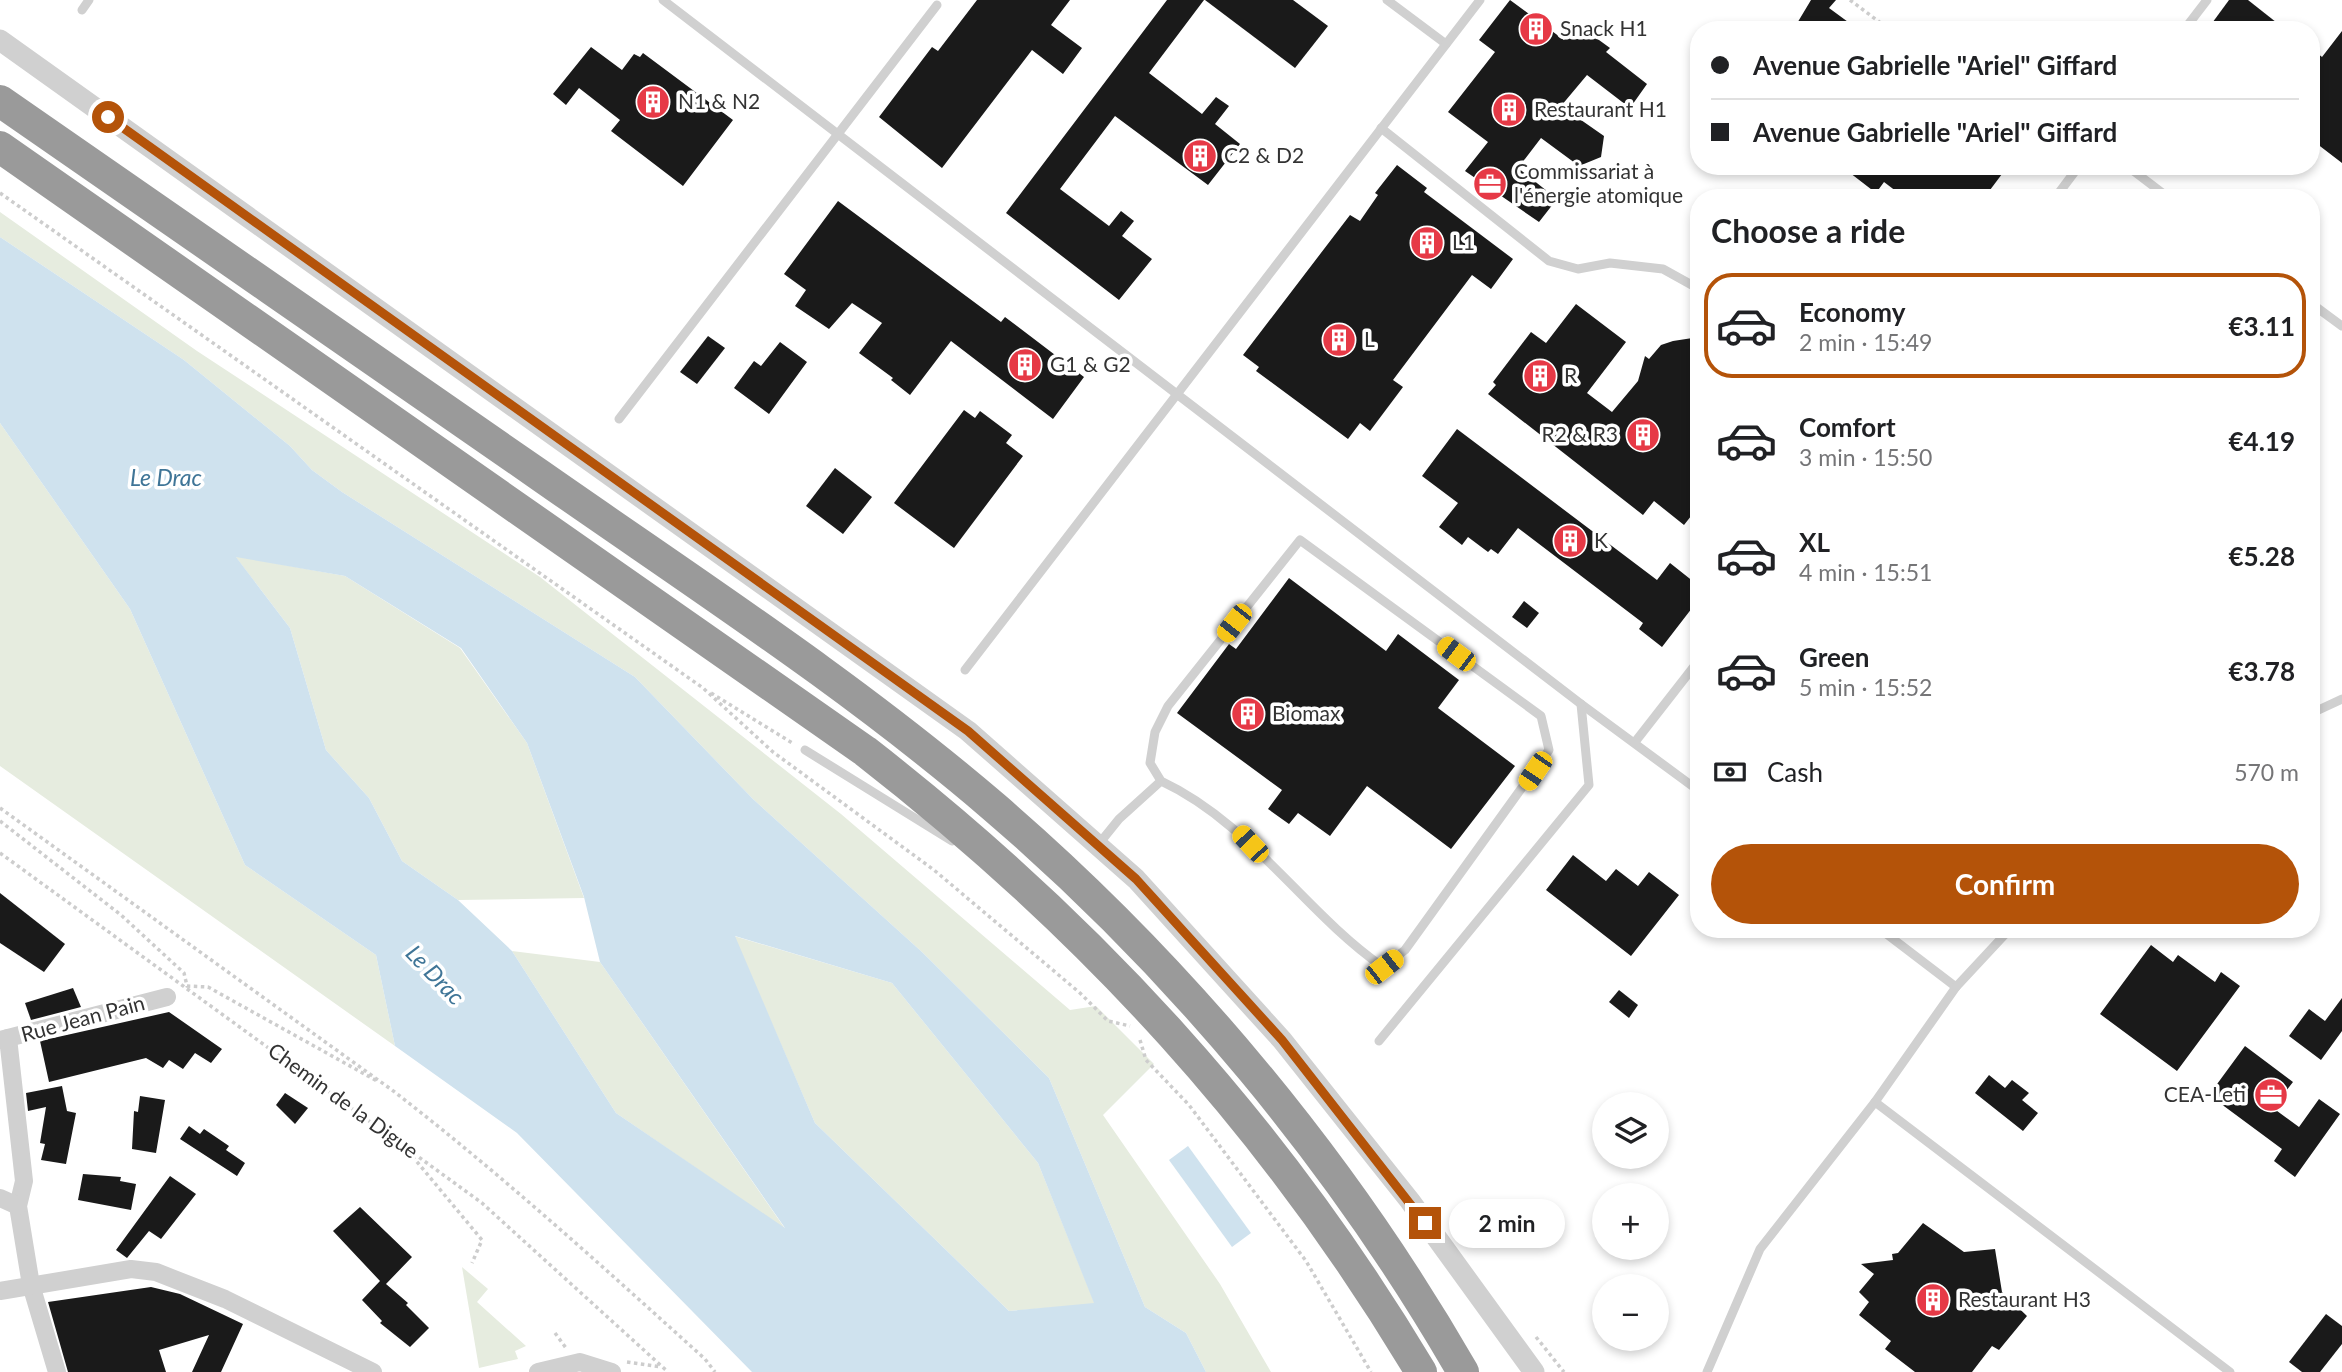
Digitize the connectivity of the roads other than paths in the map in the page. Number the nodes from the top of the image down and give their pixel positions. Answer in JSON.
{"nodes":[{"id":1,"x":89,"y":0,"type":"edge"},
{"id":2,"x":663,"y":0,"type":"edge"},
{"id":3,"x":1387,"y":0,"type":"edge"},
{"id":4,"x":1480,"y":0,"type":"edge"},
{"id":5,"x":2207,"y":0,"type":"edge"},
{"id":6,"x":937,"y":5,"type":"dead end"},
{"id":7,"x":82,"y":10,"type":"dead end"},
{"id":8,"x":2191,"y":21,"type":"edge"},
{"id":9,"x":0,"y":40,"type":"edge"},
{"id":10,"x":1446,"y":44,"type":"junction"},
{"id":11,"x":0,"y":101,"type":"edge"},
{"id":12,"x":1381,"y":128,"type":"junction"},
{"id":13,"x":840,"y":135,"type":"junction"},
{"id":14,"x":0,"y":147,"type":"edge"},
{"id":15,"x":2073,"y":175,"type":"edge"},
{"id":16,"x":2139,"y":175,"type":"edge"},
{"id":17,"x":2062,"y":189,"type":"edge"},
{"id":18,"x":2157,"y":189,"type":"edge"},
{"id":19,"x":1690,"y":284,"type":"edge"},
{"id":20,"x":2320,"y":310,"type":"edge"},
{"id":21,"x":2342,"y":326,"type":"edge"},
{"id":22,"x":1176,"y":393,"type":"junction"},
{"id":23,"x":620,"y":419,"type":"dead end"},
{"id":24,"x":965,"y":670,"type":"dead end"},
{"id":25,"x":1690,"y":672,"type":"edge"},
{"id":26,"x":2342,"y":699,"type":"edge"},
{"id":27,"x":1581,"y":704,"type":"junction"},
{"id":28,"x":2320,"y":709,"type":"edge"},
{"id":29,"x":1635,"y":743,"type":"junction"},
{"id":30,"x":804,"y":750,"type":"road end"},
{"id":31,"x":1161,"y":781,"type":"junction"},
{"id":32,"x":1690,"y":784,"type":"edge"},
{"id":33,"x":959,"y":845,"type":"dead end"},
{"id":34,"x":1098,"y":845,"type":"junction"},
{"id":35,"x":971,"y":852,"type":"dead end"},
{"id":36,"x":1031,"y":889,"type":"junction"},
{"id":37,"x":1892,"y":938,"type":"edge"},
{"id":38,"x":2002,"y":938,"type":"edge"},
{"id":39,"x":1956,"y":987,"type":"junction"},
{"id":40,"x":167,"y":997,"type":"dead end"},
{"id":41,"x":4,"y":1039,"type":"edge"},
{"id":42,"x":1379,"y":1041,"type":"dead end"},
{"id":43,"x":1875,"y":1102,"type":"junction"},
{"id":44,"x":0,"y":1198,"type":"edge"},
{"id":45,"x":18,"y":1206,"type":"junction"},
{"id":46,"x":31,"y":1285,"type":"junction"},
{"id":47,"x":0,"y":1291,"type":"edge"},
{"id":48,"x":57,"y":1372,"type":"edge"},
{"id":49,"x":373,"y":1372,"type":"edge"},
{"id":50,"x":538,"y":1372,"type":"edge"},
{"id":51,"x":612,"y":1372,"type":"edge"},
{"id":52,"x":1421,"y":1372,"type":"edge"},
{"id":53,"x":1463,"y":1372,"type":"edge"},
{"id":54,"x":1534,"y":1372,"type":"edge"},
{"id":55,"x":1707,"y":1372,"type":"edge"},
{"id":56,"x":2230,"y":1372,"type":"edge"}],
"edges":[{"from":1,"to":7,"type":"lane"},
{"from":2,"to":13,"type":"lane"},
{"from":3,"to":10,"type":"lane"},
{"from":4,"to":10,"type":"lane"},
{"from":5,"to":8,"type":"lane"},
{"from":6,"to":13,"type":"lane"},
{"from":9,"to":34,"type":"street"},
{"from":10,"to":12,"type":"lane"},
{"from":11,"to":53,"type":"highway"},
{"from":12,"to":19,"type":"lane"},
{"from":12,"to":22,"type":"lane"},
{"from":13,"to":22,"type":"lane"},
{"from":13,"to":23,"type":"lane"},
{"from":14,"to":36,"type":"highway"},
{"from":15,"to":17,"type":"lane"},
{"from":16,"to":18,"type":"lane"},
{"from":20,"to":21,"type":"lane"},
{"from":22,"to":24,"type":"lane"},
{"from":22,"to":27,"type":"lane"},
{"from":25,"to":29,"type":"lane"},
{"from":26,"to":28,"type":"lane"},
{"from":27,"to":29,"type":"lane"},
{"from":27,"to":42,"type":"lane"},
{"from":29,"to":32,"type":"lane"},
{"from":30,"to":33,"type":"lane"},
{"from":31,"to":31,"type":"lane"},
{"from":31,"to":34,"type":"lane"},
{"from":34,"to":54,"type":"street"},
{"from":35,"to":36,"type":"lane"},
{"from":36,"to":52,"type":"highway"},
{"from":37,"to":39,"type":"lane"},
{"from":38,"to":39,"type":"lane"},
{"from":39,"to":43,"type":"lane"},
{"from":40,"to":41,"type":"street","name":"Rue Jean Pain"},
{"from":41,"to":45,"type":"street"},
{"from":43,"to":55,"type":"lane"},
{"from":43,"to":56,"type":"lane"},
{"from":44,"to":45,"type":"street"},
{"from":45,"to":46,"type":"street"},
{"from":46,"to":47,"type":"street"},
{"from":46,"to":48,"type":"street"},
{"from":46,"to":49,"type":"street"},
{"from":50,"to":51,"type":"street"}]}
